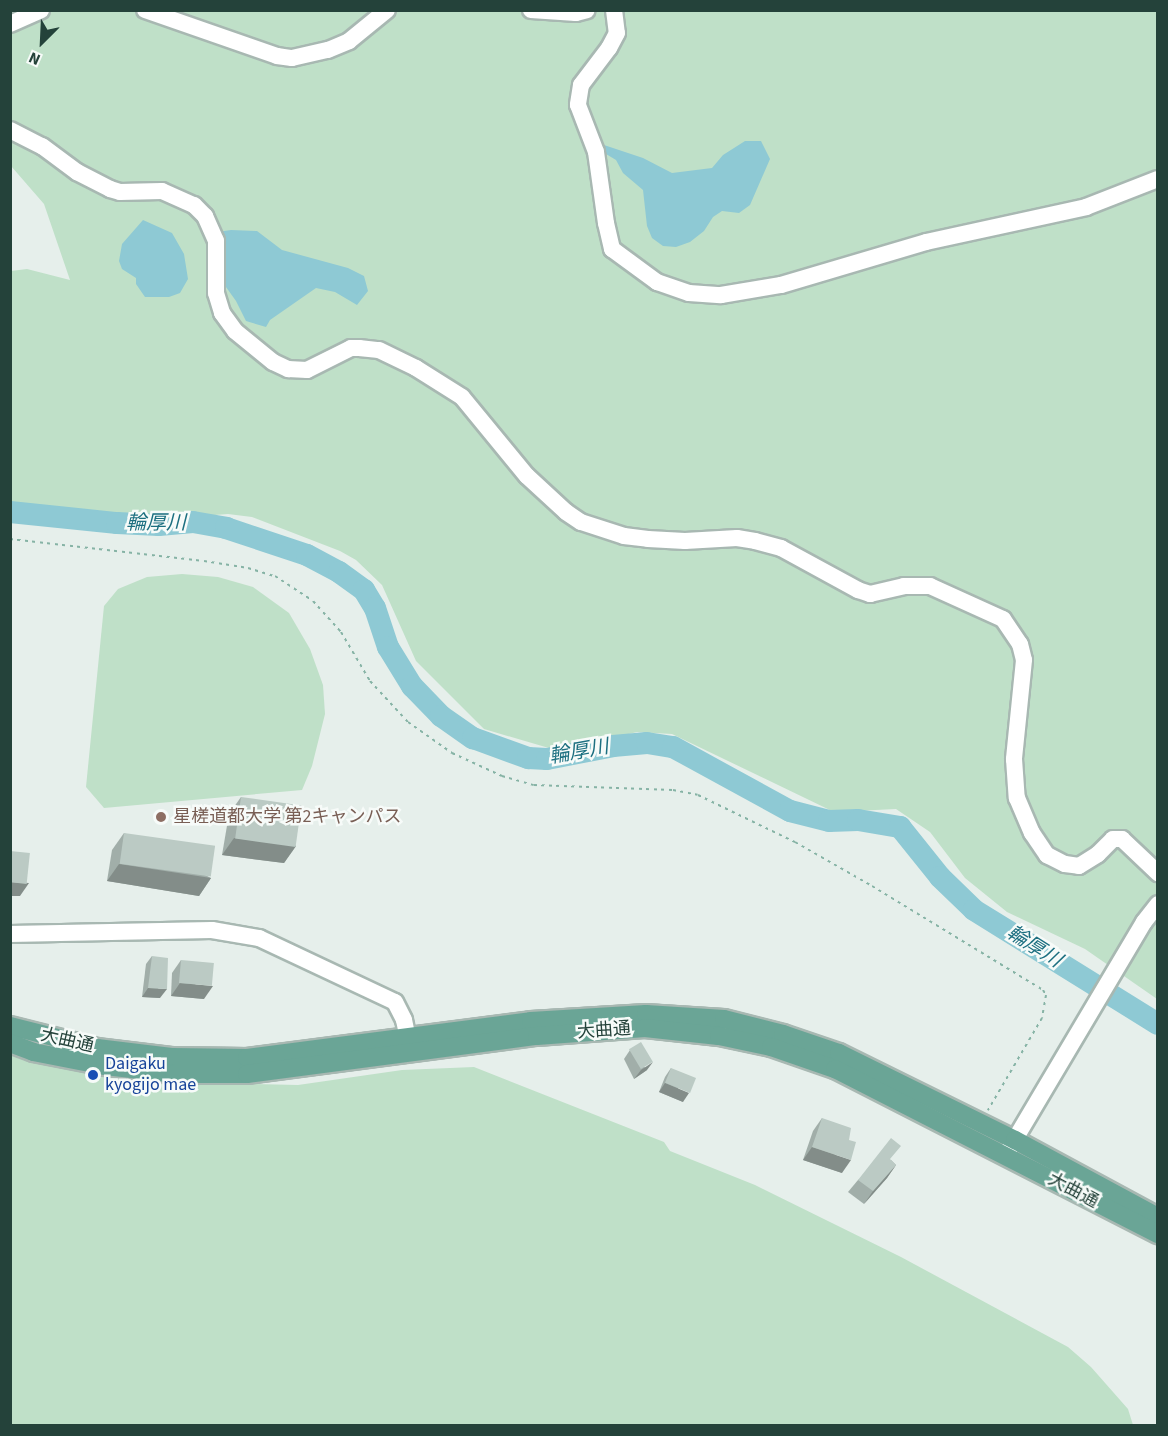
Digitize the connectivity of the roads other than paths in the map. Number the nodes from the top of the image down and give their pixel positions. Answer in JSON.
{"nodes":[{"id":1,"x":41,"y":10,"type":"edge"},
{"id":2,"x":145,"y":10,"type":"edge"},
{"id":3,"x":387,"y":10,"type":"edge"},
{"id":4,"x":531,"y":10,"type":"edge"},
{"id":5,"x":587,"y":10,"type":"edge"},
{"id":6,"x":614,"y":10,"type":"edge"},
{"id":7,"x":10,"y":24,"type":"edge"},
{"id":8,"x":10,"y":130,"type":"edge"},
{"id":9,"x":1158,"y":179,"type":"edge"},
{"id":10,"x":1158,"y":873,"type":"edge"},
{"id":11,"x":1158,"y":904,"type":"edge"},
{"id":12,"x":10,"y":934,"type":"edge"},
{"id":13,"x":10,"y":1026,"type":"edge"},
{"id":14,"x":10,"y":1043,"type":"edge"},
{"id":15,"x":409,"y":1046,"type":"junction"},
{"id":16,"x":1010,"y":1147,"type":"junction"},
{"id":17,"x":1158,"y":1217,"type":"edge"},
{"id":18,"x":1158,"y":1234,"type":"edge"}],
"edges":[{"from":1,"to":7,"type":"street"},
{"from":2,"to":3,"type":"street"},
{"from":4,"to":5,"type":"street"},
{"from":6,"to":9,"type":"street"},
{"from":8,"to":10,"type":"street"},
{"from":11,"to":16,"type":"street"},
{"from":12,"to":15,"type":"street"},
{"from":13,"to":15,"type":"main road","name":"大曲通"},
{"from":14,"to":15,"type":"main road","name":"大曲通"},
{"from":15,"to":16,"type":"main road","name":"大曲通"},
{"from":15,"to":16,"type":"main road","name":"大曲通"},
{"from":16,"to":17,"type":"main road","name":"大曲通"},
{"from":16,"to":18,"type":"main road","name":"大曲通"}]}
